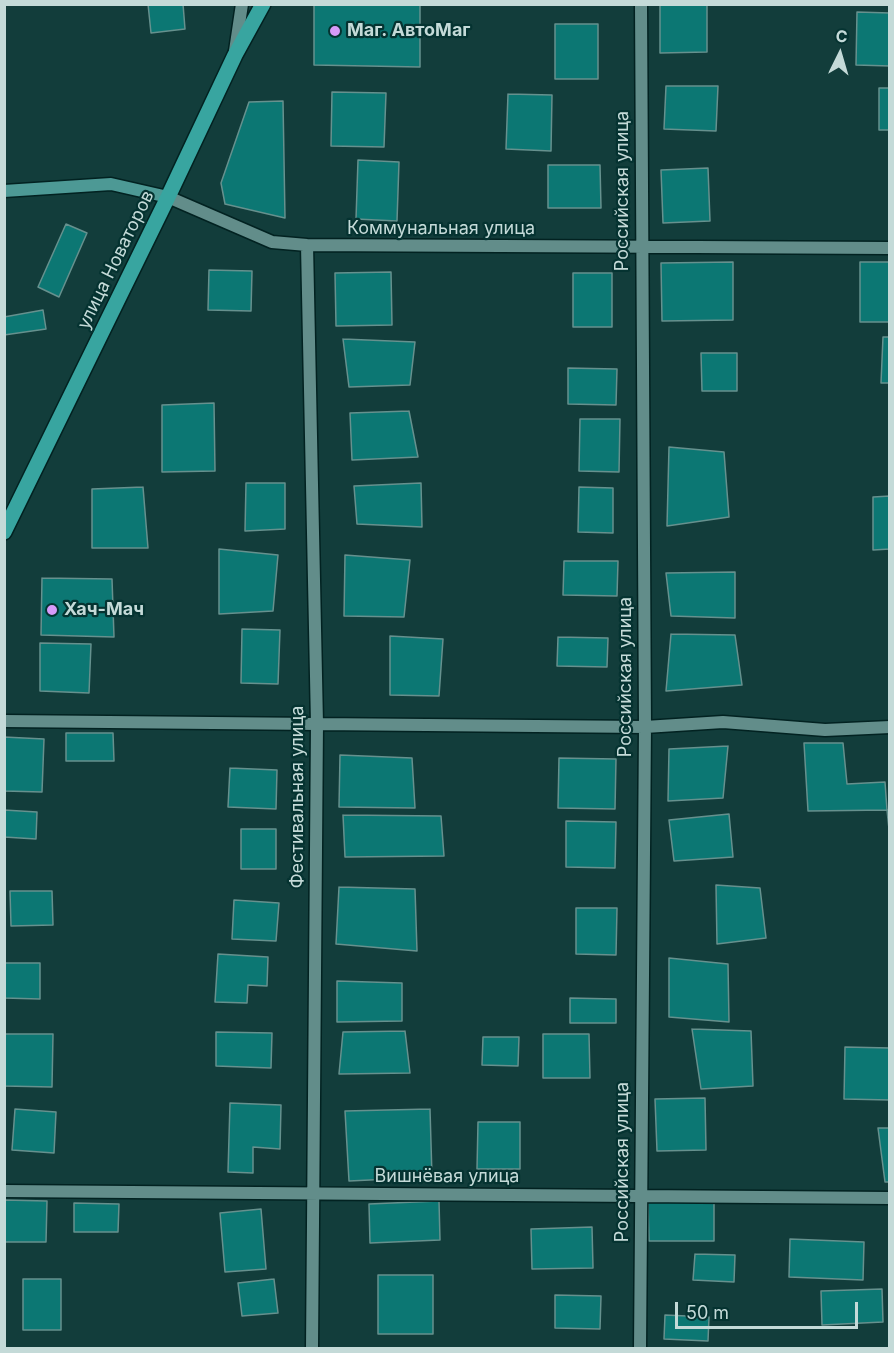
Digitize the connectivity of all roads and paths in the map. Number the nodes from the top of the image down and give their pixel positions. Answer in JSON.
{"nodes":[{"id":1,"x":242,"y":4,"type":"edge"},
{"id":2,"x":263,"y":4,"type":"edge"},
{"id":3,"x":641,"y":4,"type":"edge"},
{"id":4,"x":235,"y":54,"type":"junction"},
{"id":5,"x":4,"y":191,"type":"edge"},
{"id":6,"x":168,"y":197,"type":"junction"},
{"id":7,"x":307,"y":245,"type":"junction"},
{"id":8,"x":642,"y":248,"type":"junction"},
{"id":9,"x":890,"y":248,"type":"edge"},
{"id":10,"x":4,"y":532,"type":"edge"},
{"id":11,"x":4,"y":721,"type":"edge"},
{"id":12,"x":317,"y":724,"type":"junction"},
{"id":13,"x":645,"y":727,"type":"junction"},
{"id":14,"x":890,"y":727,"type":"edge"},
{"id":15,"x":4,"y":1191,"type":"edge"},
{"id":16,"x":313,"y":1195,"type":"junction"},
{"id":17,"x":641,"y":1196,"type":"junction"},
{"id":18,"x":890,"y":1198,"type":"edge"},
{"id":19,"x":312,"y":1348,"type":"edge"},
{"id":20,"x":640,"y":1348,"type":"edge"}],
"edges":[{"from":1,"to":4,"type":"street"},
{"from":2,"to":4,"type":"main road","name":"улица Новаторов"},
{"from":3,"to":8,"type":"street","name":"Российская улица"},
{"from":4,"to":6,"type":"main road","name":"улица Новаторов"},
{"from":5,"to":6,"type":"main road","name":"Коммунальная улица"},
{"from":6,"to":7,"type":"street","name":"Коммунальная улица"},
{"from":6,"to":10,"type":"main road","name":"улица Новаторов"},
{"from":7,"to":8,"type":"street","name":"Коммунальная улица"},
{"from":7,"to":12,"type":"street","name":"Фестивальная улица"},
{"from":8,"to":9,"type":"street","name":"Коммунальная улица"},
{"from":8,"to":13,"type":"street","name":"Российская улица"},
{"from":11,"to":12,"type":"street"},
{"from":12,"to":13,"type":"street"},
{"from":12,"to":16,"type":"street","name":"Фестивальная улица"},
{"from":13,"to":14,"type":"street"},
{"from":13,"to":17,"type":"street","name":"Российская улица"},
{"from":15,"to":16,"type":"street","name":"Вишнёвая улица"},
{"from":16,"to":17,"type":"street","name":"Вишнёвая улица"},
{"from":16,"to":19,"type":"street","name":"Фестивальная улица"},
{"from":17,"to":18,"type":"street","name":"Вишнёвая улица"},
{"from":17,"to":20,"type":"street","name":"Российская улица"}]}
